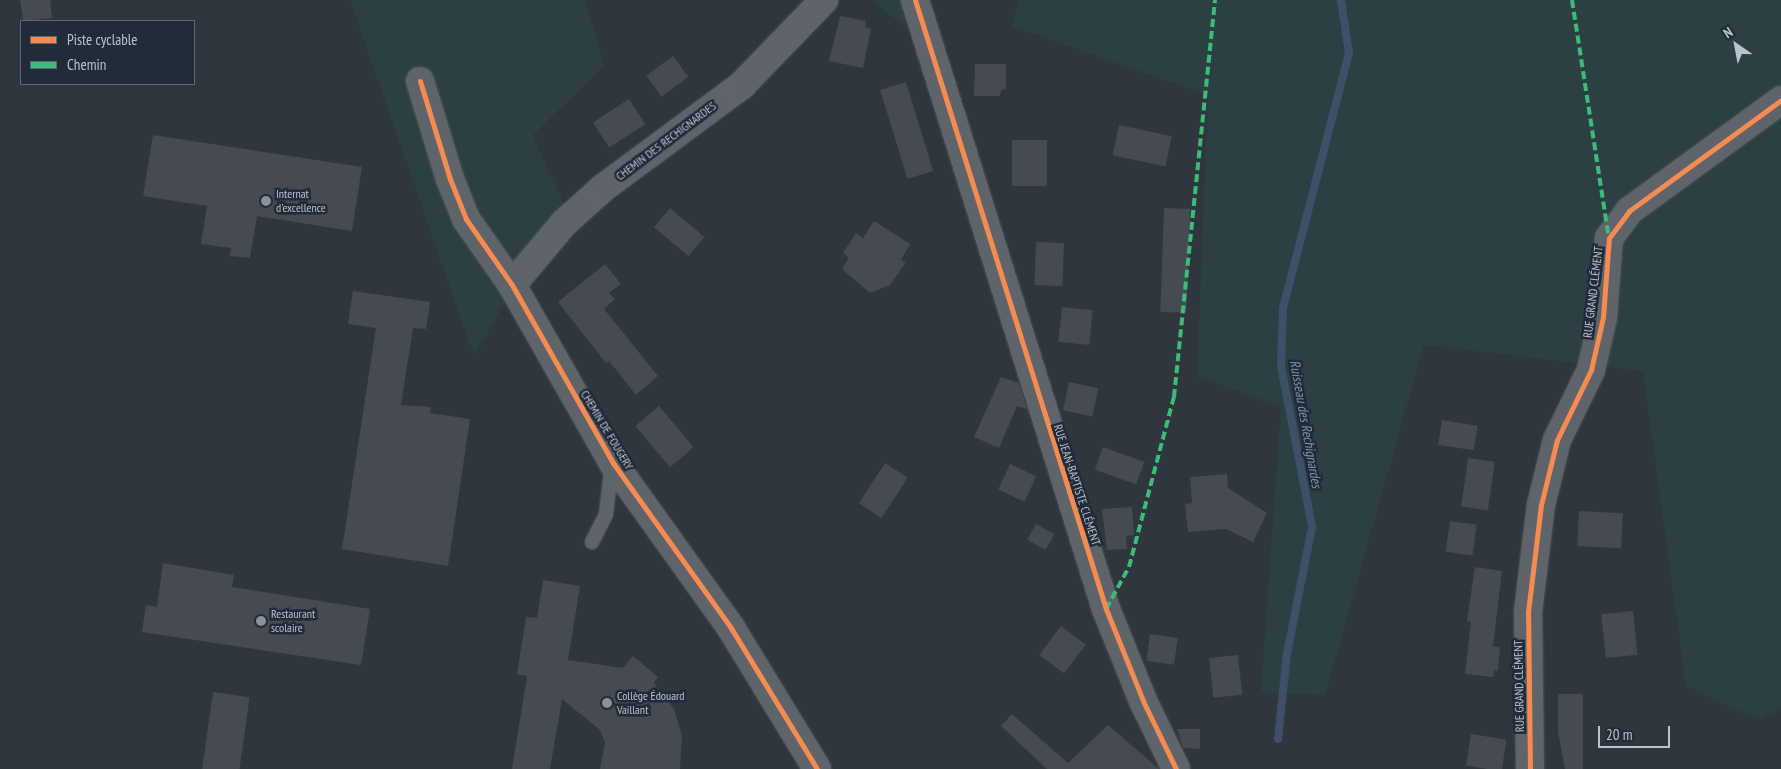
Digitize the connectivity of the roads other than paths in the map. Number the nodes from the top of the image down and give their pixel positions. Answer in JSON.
{"nodes":[{"id":1,"x":824,"y":0,"type":"edge"},
{"id":2,"x":915,"y":0,"type":"edge"},
{"id":3,"x":420,"y":81,"type":"dead end"},
{"id":4,"x":1781,"y":100,"type":"edge"},
{"id":5,"x":512,"y":285,"type":"junction"},
{"id":6,"x":612,"y":463,"type":"junction"},
{"id":7,"x":592,"y":542,"type":"dead end"},
{"id":8,"x":817,"y":769,"type":"edge"},
{"id":9,"x":1176,"y":769,"type":"edge"},
{"id":10,"x":1530,"y":769,"type":"edge"}],
"edges":[{"from":1,"to":5,"type":"street","name":"CHEMIN DES RECHIGNARDES"},
{"from":2,"to":9,"type":"street","name":"RUE JEAN-BAPTISTE CLÉMENT"},
{"from":3,"to":5,"type":"street","name":"CHEMIN DE FOUGERY"},
{"from":4,"to":10,"type":"street","name":"RUE GRAND CLÉMENT"},
{"from":5,"to":6,"type":"street","name":"CHEMIN DE FOUGERY"},
{"from":6,"to":7,"type":"lane"},
{"from":6,"to":8,"type":"street","name":"CHEMIN DE FOUGERY"}]}
